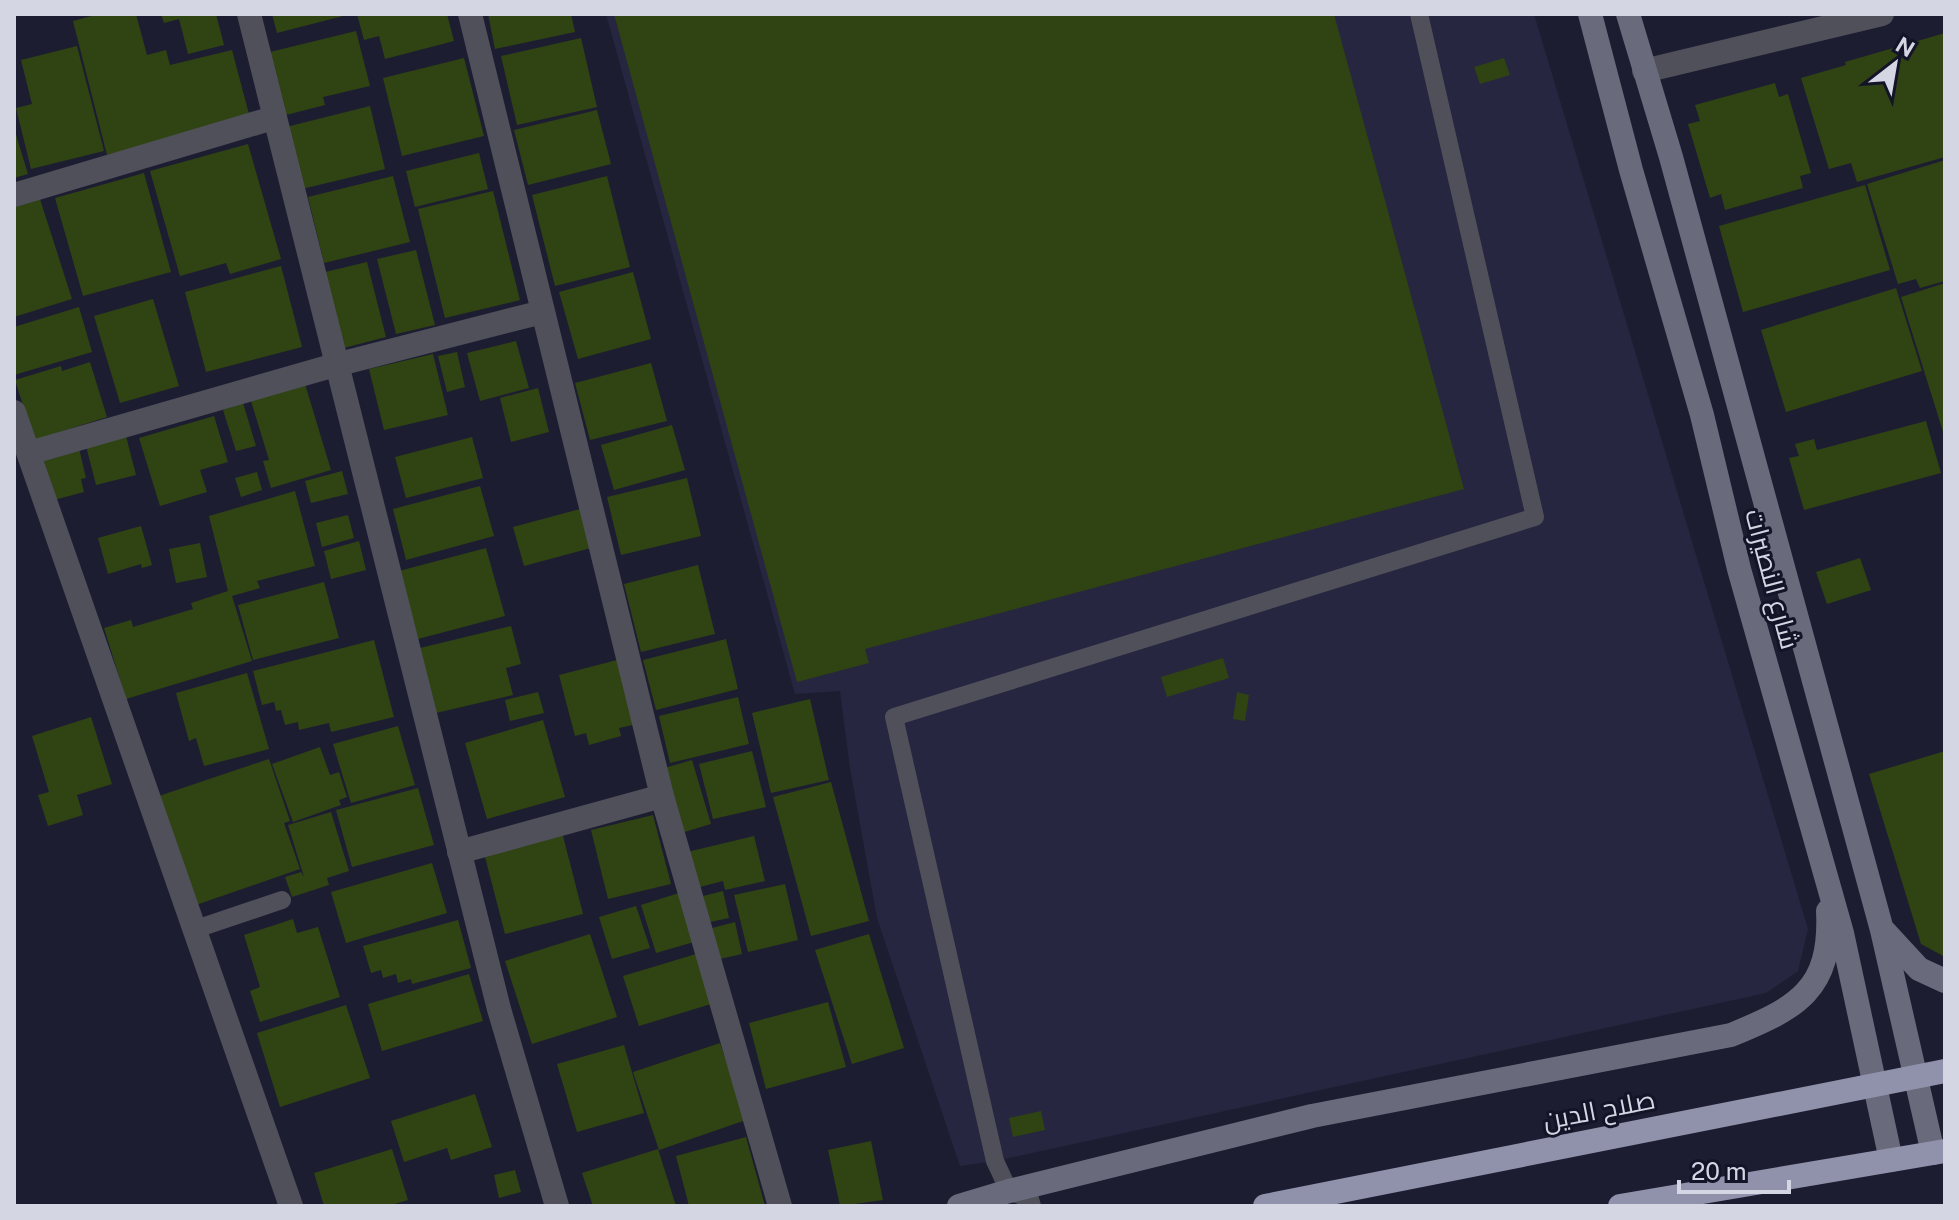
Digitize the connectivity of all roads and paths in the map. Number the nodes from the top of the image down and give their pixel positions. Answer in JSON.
{"nodes":[{"id":1,"x":249,"y":14,"type":"edge"},
{"id":2,"x":470,"y":14,"type":"edge"},
{"id":3,"x":1419,"y":14,"type":"edge"},
{"id":4,"x":1590,"y":14,"type":"edge"},
{"id":5,"x":1628,"y":14,"type":"edge"},
{"id":6,"x":1882,"y":14,"type":"edge"},
{"id":7,"x":1644,"y":71,"type":"junction"},
{"id":8,"x":273,"y":118,"type":"junction"},
{"id":9,"x":14,"y":195,"type":"edge"},
{"id":10,"x":542,"y":312,"type":"junction"},
{"id":11,"x":335,"y":365,"type":"junction"},
{"id":12,"x":14,"y":412,"type":"edge"},
{"id":13,"x":29,"y":453,"type":"junction"},
{"id":14,"x":662,"y":796,"type":"junction"},
{"id":15,"x":459,"y":852,"type":"junction"},
{"id":16,"x":1826,"y":880,"type":"junction"},
{"id":17,"x":282,"y":900,"type":"dead end"},
{"id":18,"x":193,"y":930,"type":"junction"},
{"id":19,"x":1882,"y":930,"type":"junction"},
{"id":20,"x":1945,"y":981,"type":"edge"},
{"id":21,"x":1945,"y":1071,"type":"edge"},
{"id":22,"x":1917,"y":1076,"type":"junction"},
{"id":23,"x":1875,"y":1085,"type":"junction"},
{"id":24,"x":1939,"y":1152,"type":"edge"},
{"id":25,"x":1891,"y":1160,"type":"junction"},
{"id":26,"x":1009,"y":1191,"type":"junction"},
{"id":27,"x":291,"y":1206,"type":"edge"},
{"id":28,"x":557,"y":1206,"type":"edge"},
{"id":29,"x":780,"y":1206,"type":"edge"},
{"id":30,"x":959,"y":1206,"type":"edge"},
{"id":31,"x":1032,"y":1206,"type":"edge"},
{"id":32,"x":1265,"y":1206,"type":"edge"},
{"id":33,"x":1620,"y":1206,"type":"edge"}],
"edges":[{"from":1,"to":8,"type":"street"},
{"from":2,"to":10,"type":"street"},
{"from":3,"to":26,"type":"lane"},
{"from":4,"to":16,"type":"main road","name":"شارع النصيرات"},
{"from":5,"to":7,"type":"main road","name":"شارع النصيرات"},
{"from":6,"to":7,"type":"street"},
{"from":7,"to":19,"type":"main road","name":"شارع النصيرات"},
{"from":8,"to":9,"type":"street"},
{"from":8,"to":11,"type":"street"},
{"from":10,"to":11,"type":"street"},
{"from":10,"to":14,"type":"street"},
{"from":11,"to":13,"type":"street"},
{"from":11,"to":15,"type":"street"},
{"from":12,"to":13,"type":"street"},
{"from":13,"to":18,"type":"street"},
{"from":14,"to":15,"type":"street"},
{"from":14,"to":29,"type":"street"},
{"from":15,"to":28,"type":"street"},
{"from":16,"to":23,"type":"main road","name":"شارع النصيرات"},
{"from":16,"to":26,"type":"main road"},
{"from":17,"to":18,"type":"lane"},
{"from":18,"to":27,"type":"street"},
{"from":19,"to":20,"type":"main road"},
{"from":19,"to":22,"type":"main road","name":"شارع النصيرات"},
{"from":21,"to":22,"type":"highway","name":"صلاح الدين"},
{"from":22,"to":23,"type":"highway","name":"صلاح الدين"},
{"from":22,"to":24,"type":"main road","name":"شارع النصيرات"},
{"from":23,"to":25,"type":"main road","name":"شارع النصيرات"},
{"from":23,"to":32,"type":"highway","name":"صلاح الدين"},
{"from":24,"to":25,"type":"highway"},
{"from":25,"to":33,"type":"highway"},
{"from":26,"to":30,"type":"main road"},
{"from":26,"to":31,"type":"lane"}]}
